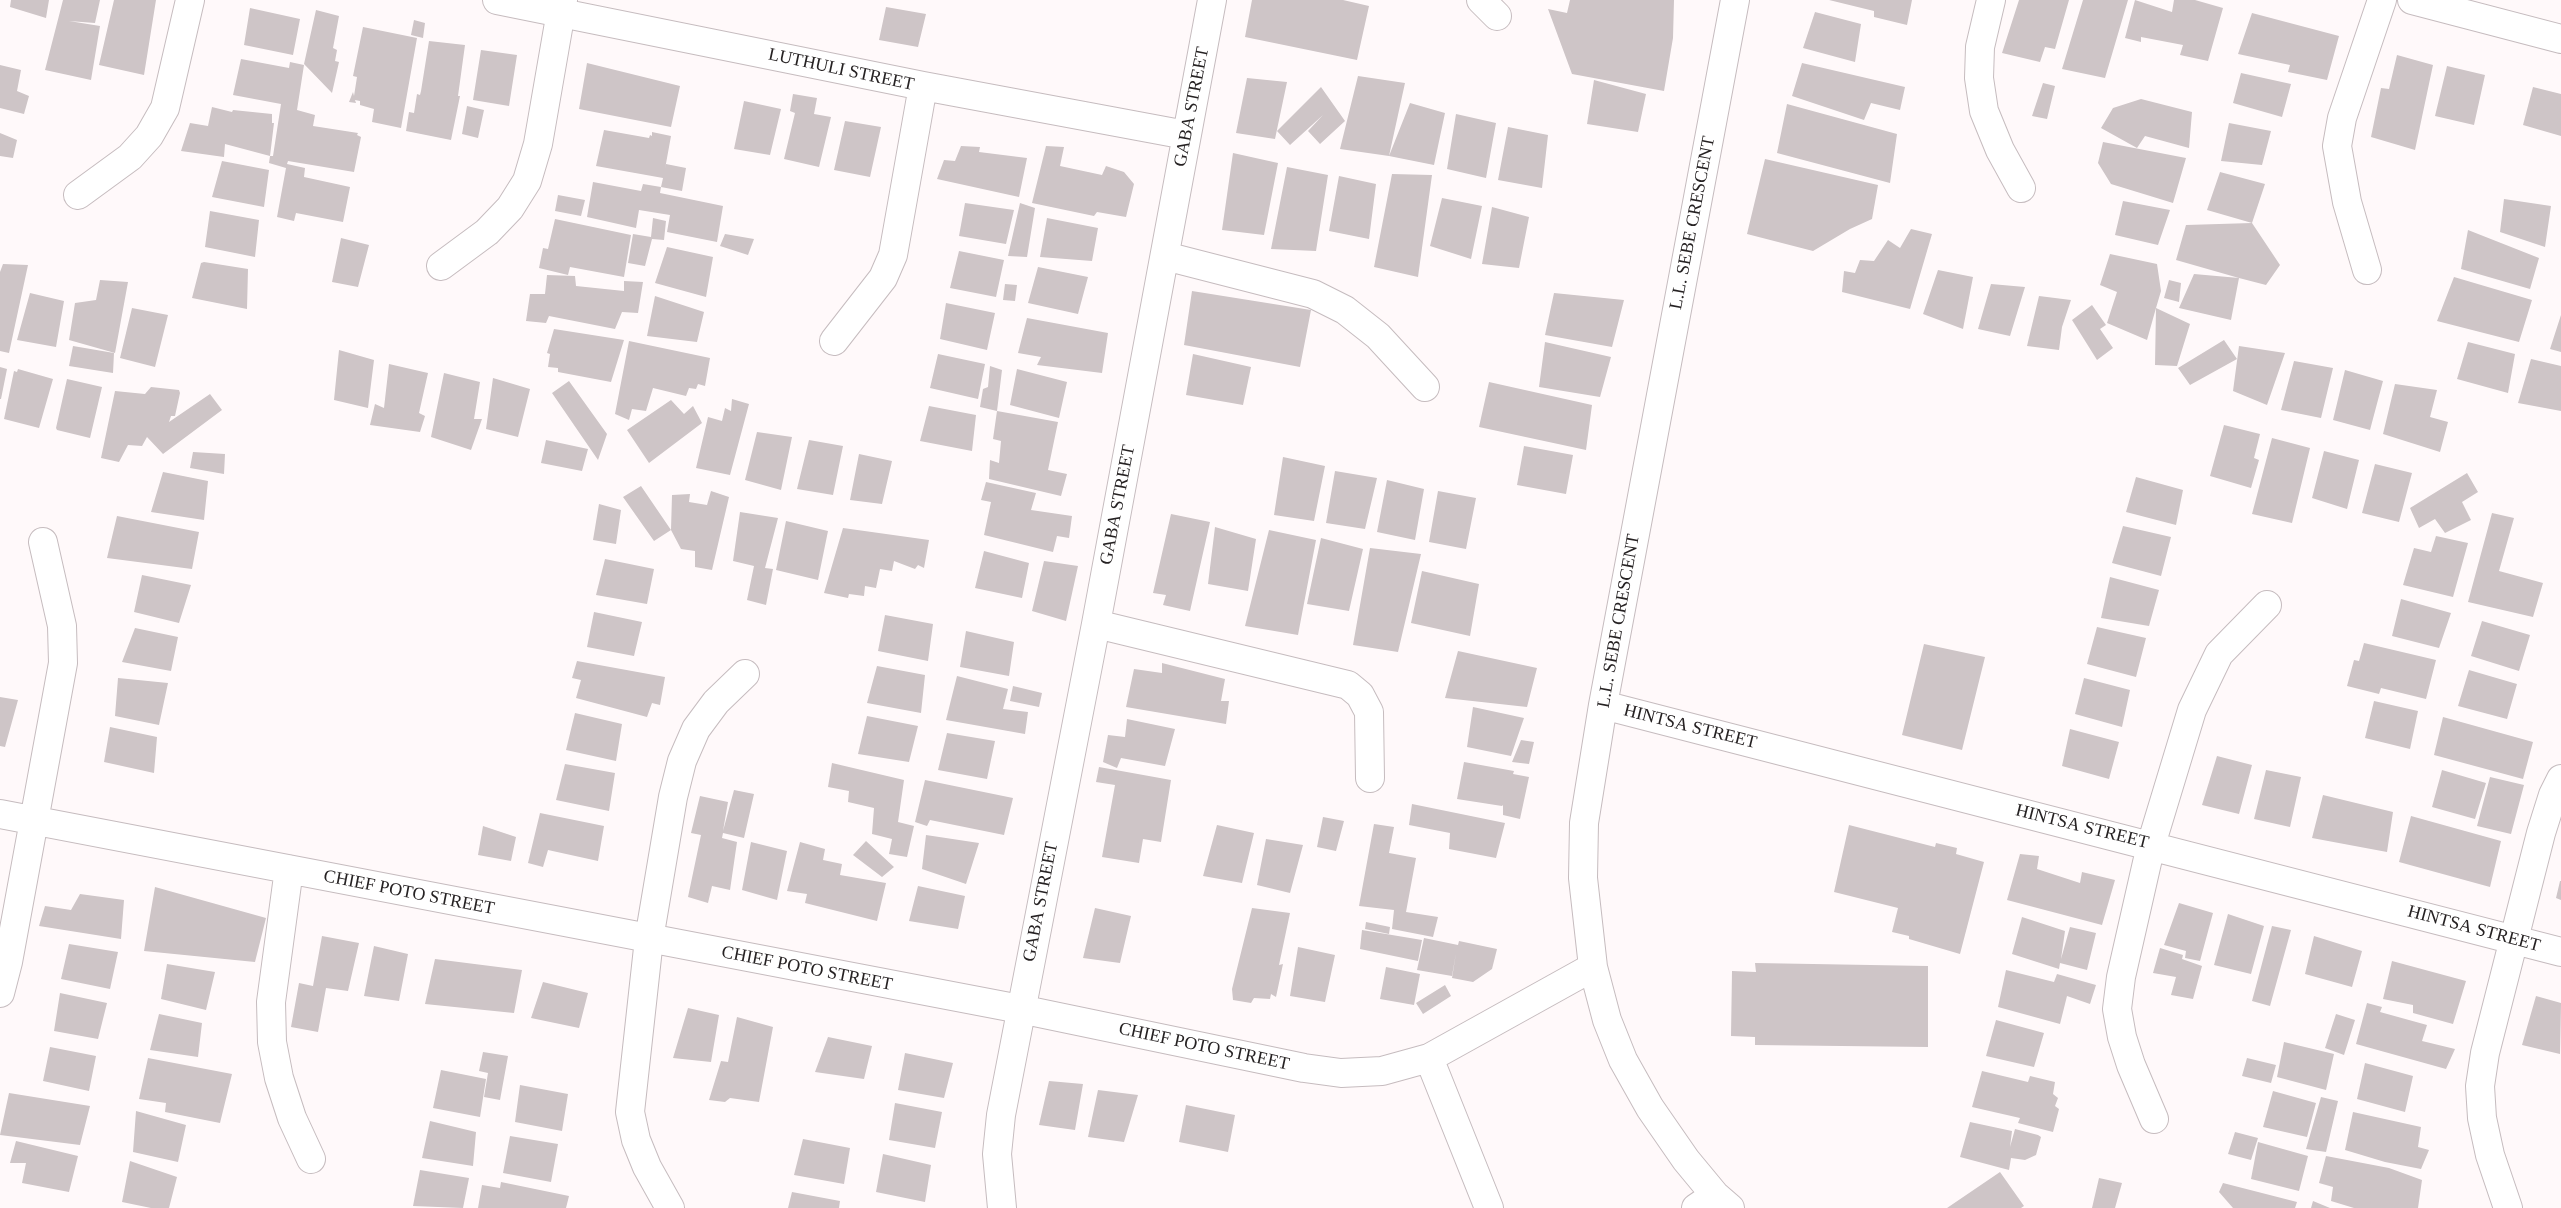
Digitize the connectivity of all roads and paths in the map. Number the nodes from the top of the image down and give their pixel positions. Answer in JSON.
{"nodes":[{"id":1,"x":190,"y":0,"type":"edge"},
{"id":2,"x":497,"y":0,"type":"edge"},
{"id":3,"x":1212,"y":0,"type":"edge"},
{"id":4,"x":1734,"y":0,"type":"edge"},
{"id":5,"x":1991,"y":0,"type":"edge"},
{"id":6,"x":2382,"y":0,"type":"edge"},
{"id":7,"x":2412,"y":0,"type":"edge"},
{"id":8,"x":562,"y":6,"type":"edge"},
{"id":9,"x":2561,"y":39,"type":"edge"},
{"id":10,"x":923,"y":86,"type":"junction"},
{"id":11,"x":1186,"y":135,"type":"junction"},
{"id":12,"x":2021,"y":188,"type":"dead end"},
{"id":13,"x":78,"y":195,"type":"dead end"},
{"id":14,"x":1165,"y":256,"type":"junction"},
{"id":15,"x":441,"y":266,"type":"dead end"},
{"id":16,"x":2367,"y":270,"type":"dead end"},
{"id":17,"x":834,"y":341,"type":"dead end"},
{"id":18,"x":1425,"y":387,"type":"dead end"},
{"id":19,"x":44,"y":542,"type":"dead end"},
{"id":20,"x":2267,"y":604,"type":"dead end"},
{"id":21,"x":1096,"y":624,"type":"junction"},
{"id":22,"x":745,"y":674,"type":"dead end"},
{"id":23,"x":1603,"y":705,"type":"junction"},
{"id":24,"x":1370,"y":778,"type":"dead end"},
{"id":25,"x":2561,"y":779,"type":"edge"},
{"id":26,"x":0,"y":814,"type":"edge"},
{"id":27,"x":33,"y":821,"type":"junction"},
{"id":28,"x":2151,"y":845,"type":"junction"},
{"id":29,"x":289,"y":869,"type":"junction"},
{"id":30,"x":649,"y":939,"type":"junction"},
{"id":31,"x":2514,"y":939,"type":"junction"},
{"id":32,"x":2561,"y":952,"type":"edge"},
{"id":33,"x":1593,"y":967,"type":"junction"},
{"id":34,"x":0,"y":993,"type":"edge"},
{"id":35,"x":1020,"y":1009,"type":"junction"},
{"id":36,"x":1429,"y":1058,"type":"junction"},
{"id":37,"x":2154,"y":1119,"type":"dead end"},
{"id":38,"x":311,"y":1159,"type":"dead end"},
{"id":39,"x":1714,"y":1204,"type":"edge"},
{"id":40,"x":670,"y":1208,"type":"edge"},
{"id":41,"x":1002,"y":1208,"type":"edge"},
{"id":42,"x":1489,"y":1208,"type":"edge"},
{"id":43,"x":2508,"y":1208,"type":"edge"}],
"edges":[{"from":1,"to":13,"type":"street"},
{"from":2,"to":8,"type":"street","name":"LUTHULI STREET"},
{"from":3,"to":11,"type":"street","name":"GABA STREET"},
{"from":4,"to":23,"type":"street","name":"L.L. SEBE CRESCENT"},
{"from":5,"to":12,"type":"street"},
{"from":6,"to":16,"type":"street"},
{"from":7,"to":9,"type":"street"},
{"from":8,"to":10,"type":"street","name":"LUTHULI STREET"},
{"from":8,"to":15,"type":"street"},
{"from":10,"to":11,"type":"street","name":"LUTHULI STREET"},
{"from":10,"to":17,"type":"street"},
{"from":11,"to":14,"type":"street","name":"GABA STREET"},
{"from":14,"to":18,"type":"street"},
{"from":14,"to":21,"type":"street","name":"GABA STREET"},
{"from":19,"to":27,"type":"street"},
{"from":20,"to":28,"type":"street"},
{"from":21,"to":24,"type":"street"},
{"from":21,"to":35,"type":"street","name":"GABA STREET"},
{"from":22,"to":30,"type":"street"},
{"from":23,"to":28,"type":"street","name":"HINTSA STREET"},
{"from":23,"to":33,"type":"street","name":"L.L. SEBE CRESCENT"},
{"from":25,"to":31,"type":"street"},
{"from":26,"to":27,"type":"street","name":"CHIEF POTO STREET"},
{"from":27,"to":29,"type":"street","name":"CHIEF POTO STREET"},
{"from":27,"to":34,"type":"street"},
{"from":28,"to":31,"type":"street","name":"HINTSA STREET"},
{"from":28,"to":37,"type":"street"},
{"from":29,"to":30,"type":"street","name":"CHIEF POTO STREET"},
{"from":29,"to":38,"type":"street"},
{"from":30,"to":35,"type":"street","name":"CHIEF POTO STREET"},
{"from":30,"to":40,"type":"street"},
{"from":31,"to":32,"type":"street","name":"HINTSA STREET"},
{"from":31,"to":43,"type":"street"},
{"from":33,"to":36,"type":"street","name":"CHIEF POTO STREET"},
{"from":33,"to":39,"type":"street","name":"L.L. SEBE CRESCENT"},
{"from":35,"to":36,"type":"street","name":"CHIEF POTO STREET"},
{"from":35,"to":41,"type":"street","name":"GABA STREET"},
{"from":36,"to":42,"type":"street"}]}
